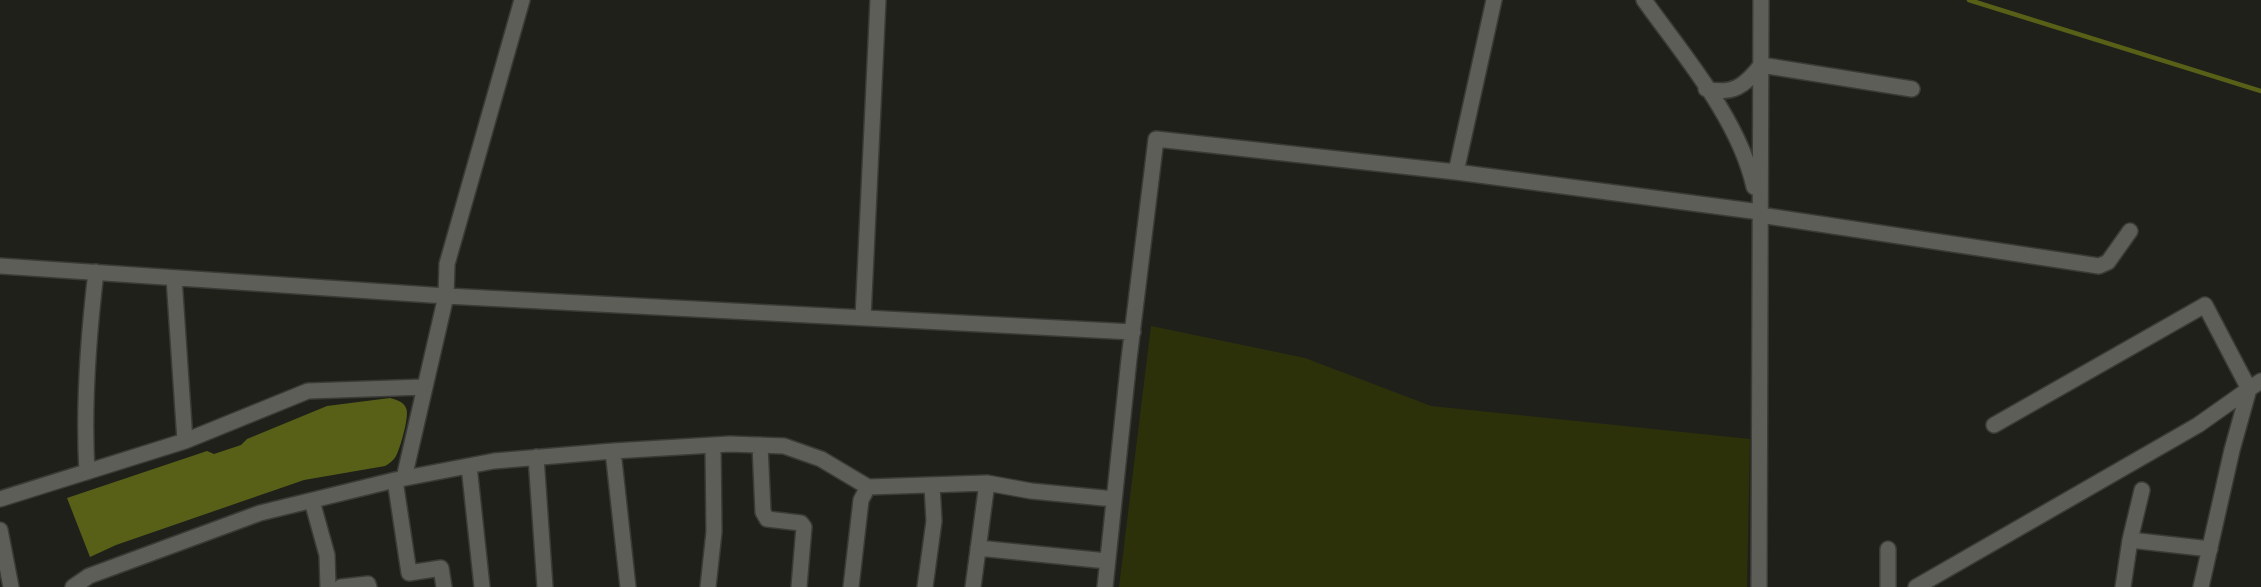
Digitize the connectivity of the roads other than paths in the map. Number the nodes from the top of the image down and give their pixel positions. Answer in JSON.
{"nodes":[{"id":1,"x":522,"y":0,"type":"edge"},
{"id":2,"x":878,"y":0,"type":"edge"},
{"id":3,"x":1494,"y":0,"type":"edge"},
{"id":4,"x":1644,"y":0,"type":"edge"},
{"id":5,"x":1761,"y":0,"type":"edge"},
{"id":6,"x":1761,"y":65,"type":"junction"},
{"id":7,"x":1706,"y":88,"type":"junction"},
{"id":8,"x":1912,"y":89,"type":"dead end"},
{"id":9,"x":1456,"y":172,"type":"junction"},
{"id":10,"x":1760,"y":214,"type":"junction"},
{"id":11,"x":2130,"y":231,"type":"dead end"},
{"id":12,"x":0,"y":266,"type":"edge"},
{"id":13,"x":96,"y":272,"type":"junction"},
{"id":14,"x":174,"y":278,"type":"junction"},
{"id":15,"x":446,"y":296,"type":"junction"},
{"id":16,"x":863,"y":318,"type":"junction"},
{"id":17,"x":1133,"y":332,"type":"junction"},
{"id":18,"x":2255,"y":385,"type":"edge"},
{"id":19,"x":424,"y":387,"type":"junction"},
{"id":20,"x":1994,"y":425,"type":"dead end"},
{"id":21,"x":185,"y":441,"type":"junction"},
{"id":22,"x":713,"y":445,"type":"junction"},
{"id":23,"x":760,"y":445,"type":"junction"},
{"id":24,"x":613,"y":451,"type":"junction"},
{"id":25,"x":536,"y":457,"type":"junction"},
{"id":26,"x":469,"y":466,"type":"junction"},
{"id":27,"x":87,"y":472,"type":"junction"},
{"id":28,"x":399,"y":479,"type":"junction"},
{"id":29,"x":987,"y":483,"type":"junction"},
{"id":30,"x":932,"y":484,"type":"junction"},
{"id":31,"x":867,"y":487,"type":"junction"},
{"id":32,"x":2142,"y":490,"type":"dead end"},
{"id":33,"x":0,"y":499,"type":"edge"},
{"id":34,"x":1114,"y":499,"type":"junction"},
{"id":35,"x":312,"y":501,"type":"junction"},
{"id":36,"x":0,"y":530,"type":"edge"},
{"id":37,"x":2130,"y":540,"type":"junction"},
{"id":38,"x":978,"y":548,"type":"junction"},
{"id":39,"x":1888,"y":549,"type":"dead end"},
{"id":40,"x":2210,"y":549,"type":"junction"},
{"id":41,"x":1107,"y":561,"type":"junction"},
{"id":42,"x":11,"y":587,"type":"edge"},
{"id":43,"x":72,"y":587,"type":"edge"},
{"id":44,"x":328,"y":587,"type":"edge"},
{"id":45,"x":341,"y":587,"type":"edge"},
{"id":46,"x":369,"y":587,"type":"edge"},
{"id":47,"x":444,"y":587,"type":"edge"},
{"id":48,"x":482,"y":587,"type":"edge"},
{"id":49,"x":545,"y":587,"type":"edge"},
{"id":50,"x":628,"y":587,"type":"edge"},
{"id":51,"x":708,"y":587,"type":"edge"},
{"id":52,"x":799,"y":587,"type":"edge"},
{"id":53,"x":851,"y":587,"type":"edge"},
{"id":54,"x":925,"y":587,"type":"edge"},
{"id":55,"x":973,"y":587,"type":"edge"},
{"id":56,"x":1105,"y":587,"type":"edge"},
{"id":57,"x":1759,"y":587,"type":"edge"},
{"id":58,"x":1888,"y":587,"type":"edge"},
{"id":59,"x":1916,"y":587,"type":"edge"},
{"id":60,"x":2123,"y":587,"type":"edge"},
{"id":61,"x":2201,"y":587,"type":"edge"}],
"edges":[{"from":1,"to":15,"type":"street"},
{"from":2,"to":16,"type":"street"},
{"from":3,"to":9,"type":"street"},
{"from":4,"to":7,"type":"street"},
{"from":5,"to":6,"type":"street"},
{"from":6,"to":7,"type":"street"},
{"from":6,"to":8,"type":"street"},
{"from":6,"to":10,"type":"street"},
{"from":7,"to":10,"type":"street"},
{"from":9,"to":10,"type":"street"},
{"from":9,"to":17,"type":"street"},
{"from":10,"to":11,"type":"street"},
{"from":10,"to":57,"type":"street"},
{"from":12,"to":13,"type":"street"},
{"from":13,"to":14,"type":"street"},
{"from":13,"to":27,"type":"street"},
{"from":14,"to":15,"type":"street"},
{"from":14,"to":21,"type":"street"},
{"from":15,"to":16,"type":"street"},
{"from":15,"to":19,"type":"street"},
{"from":16,"to":17,"type":"street"},
{"from":17,"to":34,"type":"street"},
{"from":18,"to":20,"type":"street"},
{"from":18,"to":40,"type":"street"},
{"from":18,"to":59,"type":"street"},
{"from":19,"to":21,"type":"street"},
{"from":19,"to":28,"type":"street"},
{"from":21,"to":27,"type":"street"},
{"from":22,"to":23,"type":"street"},
{"from":22,"to":24,"type":"street"},
{"from":22,"to":51,"type":"street"},
{"from":23,"to":31,"type":"street"},
{"from":23,"to":52,"type":"street"},
{"from":24,"to":25,"type":"street"},
{"from":24,"to":50,"type":"street"},
{"from":25,"to":26,"type":"street"},
{"from":25,"to":49,"type":"street"},
{"from":26,"to":28,"type":"street"},
{"from":26,"to":48,"type":"street"},
{"from":27,"to":33,"type":"street"},
{"from":28,"to":35,"type":"street"},
{"from":28,"to":47,"type":"street"},
{"from":29,"to":30,"type":"street"},
{"from":29,"to":34,"type":"street"},
{"from":29,"to":38,"type":"street"},
{"from":30,"to":31,"type":"street"},
{"from":30,"to":54,"type":"street"},
{"from":31,"to":53,"type":"street"},
{"from":32,"to":37,"type":"street"},
{"from":34,"to":41,"type":"street"},
{"from":35,"to":43,"type":"street"},
{"from":35,"to":44,"type":"street"},
{"from":36,"to":42,"type":"street"},
{"from":37,"to":40,"type":"street"},
{"from":37,"to":60,"type":"street"},
{"from":38,"to":41,"type":"street"},
{"from":38,"to":55,"type":"street"},
{"from":39,"to":58,"type":"street"},
{"from":40,"to":61,"type":"street"},
{"from":41,"to":56,"type":"street"},
{"from":45,"to":46,"type":"street"}]}
